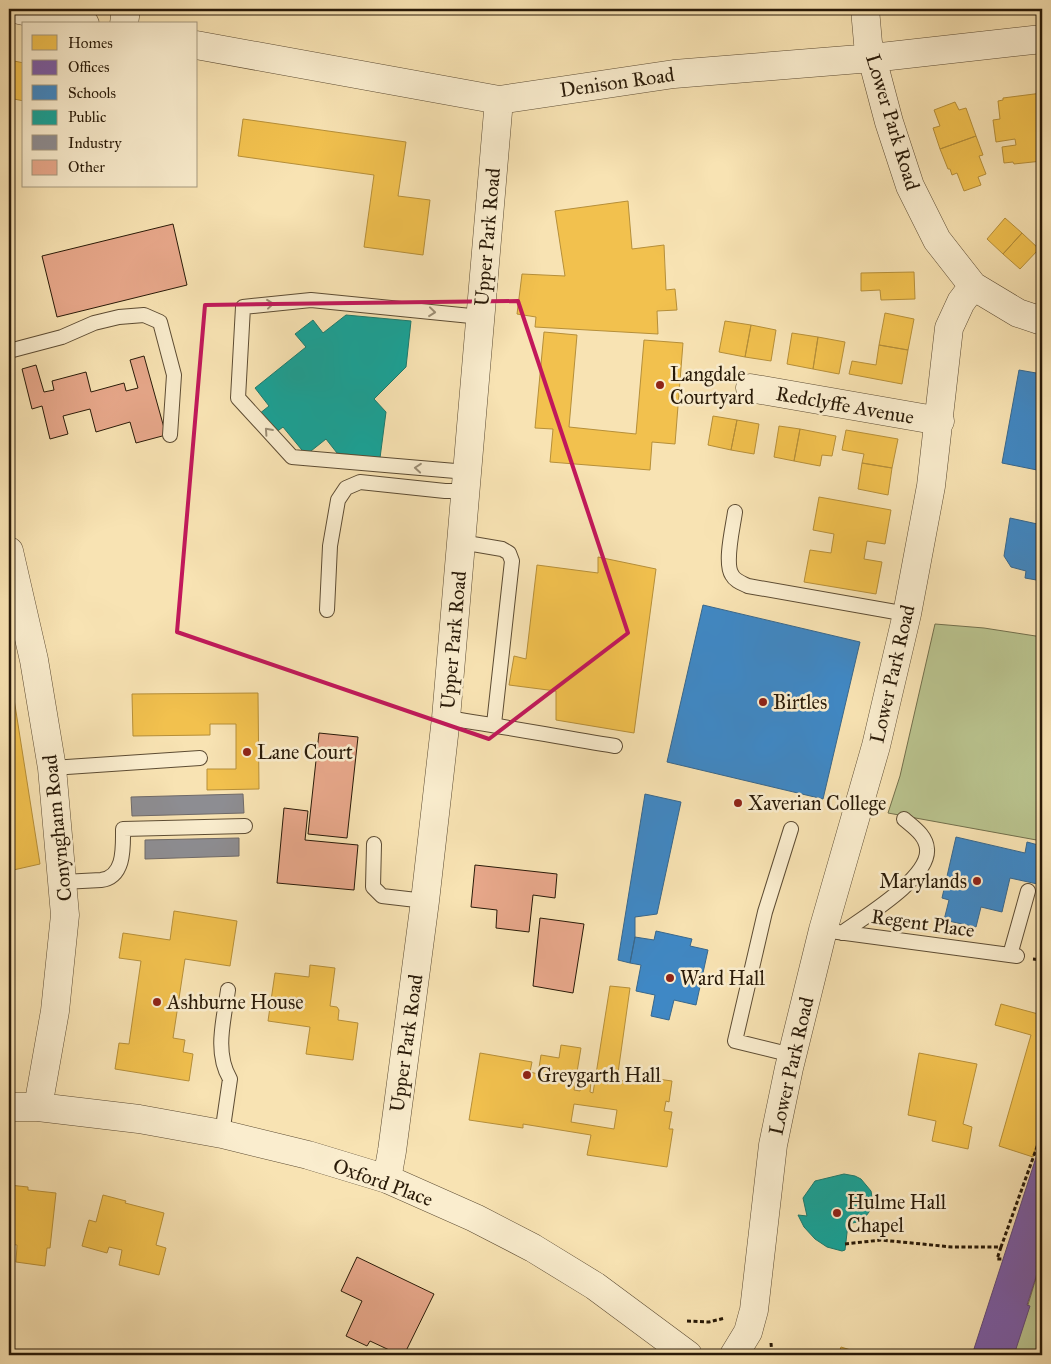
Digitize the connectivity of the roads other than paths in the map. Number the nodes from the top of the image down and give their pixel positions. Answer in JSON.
{"nodes":[{"id":1,"x":15,"y":9,"type":"edge"},
{"id":2,"x":126,"y":9,"type":"edge"},
{"id":3,"x":865,"y":9,"type":"edge"},
{"id":4,"x":76,"y":22,"type":"edge"},
{"id":5,"x":124,"y":22,"type":"edge"},
{"id":6,"x":1042,"y":39,"type":"edge"},
{"id":7,"x":198,"y":45,"type":"edge"},
{"id":8,"x":872,"y":58,"type":"junction"},
{"id":9,"x":498,"y":100,"type":"junction"},
{"id":10,"x":973,"y":286,"type":"junction"},
{"id":11,"x":481,"y":317,"type":"junction"},
{"id":12,"x":1042,"y":321,"type":"edge"},
{"id":13,"x":9,"y":351,"type":"edge"},
{"id":14,"x":750,"y":388,"type":"dead end"},
{"id":15,"x":940,"y":421,"type":"junction"},
{"id":16,"x":170,"y":435,"type":"dead end"},
{"id":17,"x":466,"y":481,"type":"junction"},
{"id":18,"x":735,"y":512,"type":"dead end"},
{"id":19,"x":461,"y":542,"type":"junction"},
{"id":20,"x":9,"y":551,"type":"edge"},
{"id":21,"x":327,"y":610,"type":"dead end"},
{"id":22,"x":907,"y":614,"type":"junction"},
{"id":23,"x":446,"y":718,"type":"junction"},
{"id":24,"x":494,"y":724,"type":"junction"},
{"id":25,"x":615,"y":746,"type":"dead end"},
{"id":26,"x":200,"y":758,"type":"dead end"},
{"id":27,"x":52,"y":768,"type":"junction"},
{"id":28,"x":904,"y":819,"type":"dead end"},
{"id":29,"x":245,"y":826,"type":"dead end"},
{"id":30,"x":791,"y":829,"type":"dead end"},
{"id":31,"x":374,"y":844,"type":"dead end"},
{"id":32,"x":63,"y":882,"type":"junction"},
{"id":33,"x":1028,"y":890,"type":"dead end"},
{"id":34,"x":425,"y":900,"type":"junction"},
{"id":35,"x":833,"y":931,"type":"junction"},
{"id":36,"x":228,"y":990,"type":"dead end"},
{"id":37,"x":792,"y":1055,"type":"junction"},
{"id":38,"x":9,"y":1107,"type":"edge"},
{"id":39,"x":38,"y":1107,"type":"junction"},
{"id":40,"x":9,"y":1123,"type":"edge"},
{"id":41,"x":222,"y":1134,"type":"junction"},
{"id":42,"x":386,"y":1179,"type":"junction"},
{"id":43,"x":688,"y":1355,"type":"edge"},
{"id":44,"x":734,"y":1355,"type":"edge"}],
"edges":[{"from":1,"to":4,"type":"street"},
{"from":2,"to":5,"type":"street"},
{"from":3,"to":8,"type":"street","name":"Lower Park Road"},
{"from":6,"to":8,"type":"street","name":"Denison Road"},
{"from":7,"to":9,"type":"street","name":"Denison Road"},
{"from":8,"to":9,"type":"street","name":"Denison Road"},
{"from":8,"to":10,"type":"street","name":"Lower Park Road"},
{"from":9,"to":11,"type":"street","name":"Upper Park Road"},
{"from":10,"to":12,"type":"street"},
{"from":10,"to":15,"type":"street","name":"Lower Park Road"},
{"from":11,"to":17,"type":"street","name":"Upper Park Road"},
{"from":17,"to":11,"type":"lane","one_way":true},
{"from":13,"to":16,"type":"lane"},
{"from":14,"to":15,"type":"street","name":"Redclyffe Avenue"},
{"from":15,"to":22,"type":"street","name":"Lower Park Road"},
{"from":17,"to":19,"type":"street","name":"Upper Park Road"},
{"from":17,"to":21,"type":"lane"},
{"from":18,"to":22,"type":"lane"},
{"from":19,"to":23,"type":"street","name":"Upper Park Road"},
{"from":19,"to":24,"type":"lane"},
{"from":20,"to":27,"type":"street","name":"Conyngham Road"},
{"from":22,"to":35,"type":"street","name":"Lower Park Road"},
{"from":23,"to":24,"type":"lane"},
{"from":23,"to":34,"type":"street","name":"Upper Park Road"},
{"from":24,"to":25,"type":"lane"},
{"from":26,"to":27,"type":"lane"},
{"from":27,"to":32,"type":"street","name":"Conyngham Road"},
{"from":28,"to":35,"type":"lane"},
{"from":29,"to":32,"type":"lane"},
{"from":30,"to":37,"type":"lane"},
{"from":31,"to":34,"type":"lane"},
{"from":32,"to":39,"type":"street","name":"Conyngham Road"},
{"from":33,"to":35,"type":"lane","name":"Regent Place"},
{"from":34,"to":42,"type":"street","name":"Upper Park Road"},
{"from":35,"to":37,"type":"street","name":"Lower Park Road"},
{"from":36,"to":41,"type":"lane"},
{"from":37,"to":44,"type":"street","name":"Lower Park Road"},
{"from":38,"to":39,"type":"street","name":"Oxford Place"},
{"from":39,"to":40,"type":"street"},
{"from":39,"to":41,"type":"street","name":"Oxford Place"},
{"from":41,"to":42,"type":"street","name":"Oxford Place"},
{"from":42,"to":43,"type":"street","name":"Oxford Place"}]}
